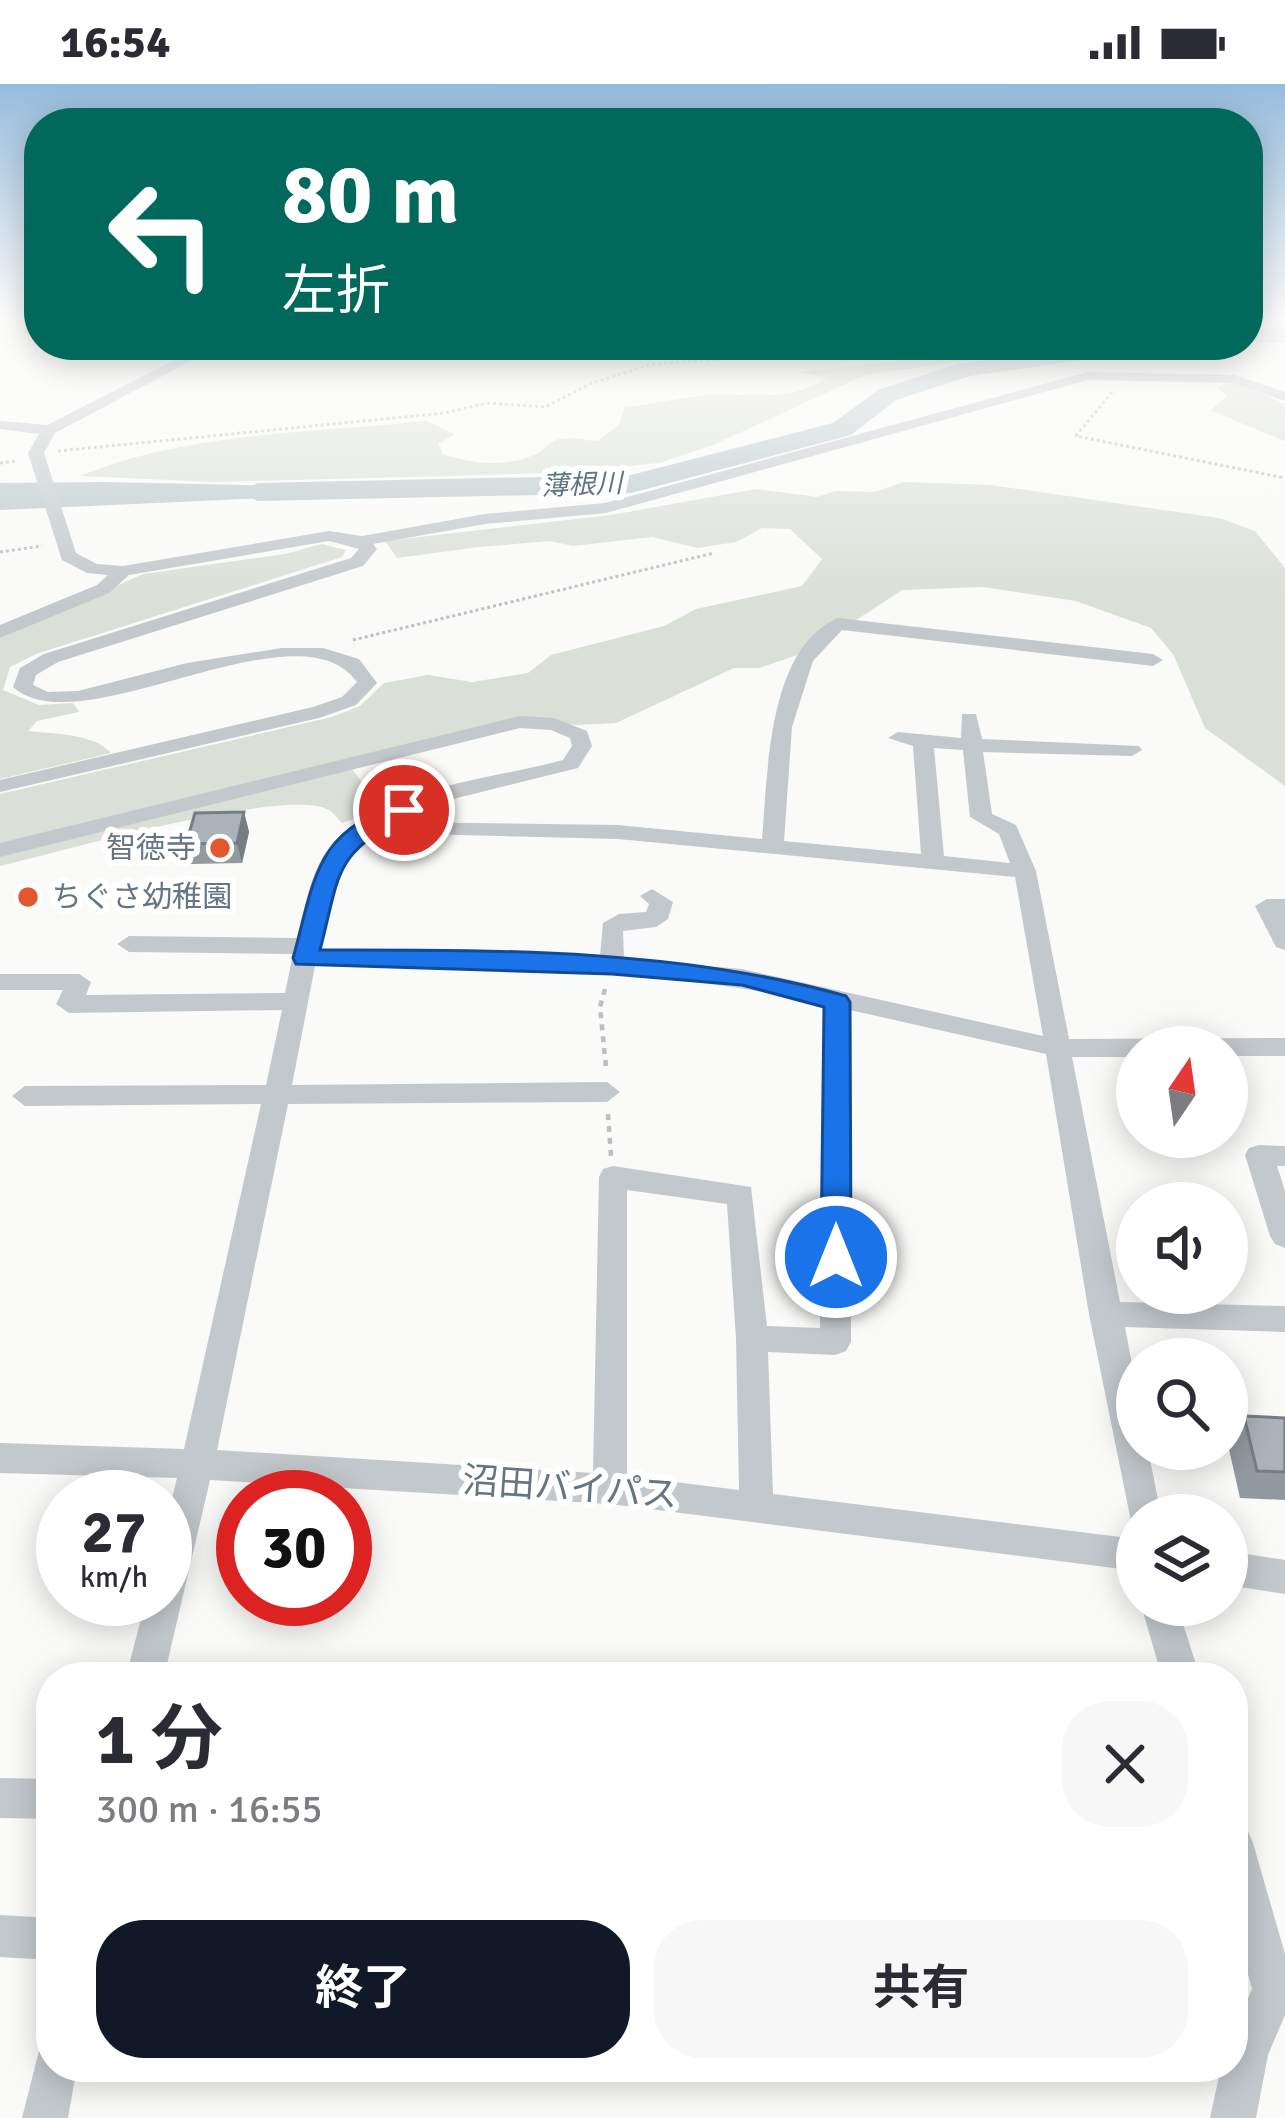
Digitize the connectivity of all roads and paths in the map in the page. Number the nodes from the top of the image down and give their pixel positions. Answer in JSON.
{"nodes":[{"id":1,"x":78,"y":415,"type":"edge"},
{"id":2,"x":421,"y":415,"type":"edge"},
{"id":3,"x":933,"y":415,"type":"edge"},
{"id":4,"x":1094,"y":415,"type":"edge"},
{"id":5,"x":0,"y":425,"type":"edge"},
{"id":6,"x":49,"y":430,"type":"junction"},
{"id":7,"x":36,"y":453,"type":"junction"},
{"id":8,"x":1285,"y":478,"type":"edge"},
{"id":9,"x":362,"y":541,"type":"junction"},
{"id":10,"x":64,"y":543,"type":"junction"},
{"id":11,"x":0,"y":552,"type":"edge"},
{"id":12,"x":714,"y":554,"type":"dead end"},
{"id":13,"x":123,"y":572,"type":"junction"},
{"id":14,"x":0,"y":632,"type":"edge"},
{"id":15,"x":320,"y":652,"type":"junction"},
{"id":16,"x":1153,"y":660,"type":"dead end"},
{"id":17,"x":969,"y":718,"type":"dead end"},
{"id":18,"x":898,"y":738,"type":"dead end"},
{"id":19,"x":923,"y":740,"type":"junction"},
{"id":20,"x":970,"y":746,"type":"junction"},
{"id":21,"x":1132,"y":750,"type":"dead end"},
{"id":22,"x":0,"y":786,"type":"edge"},
{"id":23,"x":367,"y":828,"type":"junction"},
{"id":24,"x":772,"y":848,"type":"junction"},
{"id":25,"x":0,"y":850,"type":"edge"},
{"id":26,"x":933,"y":863,"type":"junction"},
{"id":27,"x":1024,"y":871,"type":"junction"},
{"id":28,"x":652,"y":896,"type":"dead end"},
{"id":29,"x":1285,"y":906,"type":"edge"},
{"id":30,"x":1285,"y":942,"type":"edge"},
{"id":31,"x":129,"y":944,"type":"dead end"},
{"id":32,"x":306,"y":952,"type":"junction"},
{"id":33,"x":612,"y":966,"type":"junction"},
{"id":34,"x":0,"y":982,"type":"edge"},
{"id":35,"x":296,"y":1001,"type":"junction"},
{"id":36,"x":837,"y":1002,"type":"junction"},
{"id":37,"x":1285,"y":1047,"type":"edge"},
{"id":38,"x":1057,"y":1048,"type":"junction"},
{"id":39,"x":607,"y":1092,"type":"junction"},
{"id":40,"x":25,"y":1096,"type":"dead end"},
{"id":41,"x":276,"y":1097,"type":"junction"},
{"id":42,"x":1285,"y":1156,"type":"edge"},
{"id":43,"x":613,"y":1177,"type":"junction"},
{"id":44,"x":1285,"y":1236,"type":"edge"},
{"id":45,"x":1104,"y":1314,"type":"junction"},
{"id":46,"x":1285,"y":1319,"type":"edge"},
{"id":47,"x":752,"y":1338,"type":"junction"},
{"id":48,"x":0,"y":1458,"type":"edge"},
{"id":49,"x":198,"y":1465,"type":"junction"},
{"id":50,"x":192,"y":1489,"type":"edge"},
{"id":51,"x":610,"y":1489,"type":"junction"},
{"id":52,"x":1140,"y":1494,"type":"edge"},
{"id":53,"x":756,"y":1504,"type":"junction"},
{"id":54,"x":1116,"y":1552,"type":"edge"},
{"id":55,"x":1248,"y":1571,"type":"edge"},
{"id":56,"x":1285,"y":1577,"type":"edge"},
{"id":57,"x":158,"y":1626,"type":"edge"},
{"id":58,"x":1165,"y":1626,"type":"edge"},
{"id":59,"x":149,"y":1662,"type":"edge"},
{"id":60,"x":1176,"y":1662,"type":"edge"},
{"id":61,"x":0,"y":1798,"type":"edge"},
{"id":62,"x":36,"y":1799,"type":"edge"},
{"id":63,"x":1248,"y":1890,"type":"edge"},
{"id":64,"x":0,"y":1936,"type":"edge"},
{"id":65,"x":36,"y":1938,"type":"edge"},
{"id":66,"x":1280,"y":1989,"type":"edge"},
{"id":67,"x":1248,"y":2050,"type":"edge"},
{"id":68,"x":53,"y":2082,"type":"edge"},
{"id":69,"x":1240,"y":2082,"type":"edge"},
{"id":70,"x":45,"y":2118,"type":"edge"},
{"id":71,"x":1233,"y":2118,"type":"edge"}],
"edges":[{"from":1,"to":6,"type":"street"},
{"from":2,"to":7,"type":"path"},
{"from":3,"to":9,"type":"street"},
{"from":4,"to":8,"type":"path"},
{"from":5,"to":6,"type":"street"},
{"from":6,"to":7,"type":"street"},
{"from":7,"to":10,"type":"street"},
{"from":9,"to":13,"type":"street"},
{"from":9,"to":15,"type":"street"},
{"from":10,"to":11,"type":"path"},
{"from":10,"to":13,"type":"street"},
{"from":12,"to":15,"type":"path"},
{"from":13,"to":14,"type":"street"},
{"from":15,"to":22,"type":"street"},
{"from":16,"to":24,"type":"street"},
{"from":17,"to":20,"type":"street"},
{"from":18,"to":19,"type":"street"},
{"from":19,"to":20,"type":"street"},
{"from":19,"to":26,"type":"street"},
{"from":20,"to":21,"type":"street"},
{"from":20,"to":27,"type":"street"},
{"from":23,"to":24,"type":"street"},
{"from":23,"to":25,"type":"street"},
{"from":23,"to":32,"type":"street"},
{"from":24,"to":26,"type":"street"},
{"from":26,"to":27,"type":"street"},
{"from":27,"to":38,"type":"street"},
{"from":28,"to":33,"type":"street"},
{"from":29,"to":30,"type":"street"},
{"from":31,"to":32,"type":"street"},
{"from":32,"to":33,"type":"street"},
{"from":32,"to":35,"type":"street"},
{"from":33,"to":36,"type":"street"},
{"from":33,"to":39,"type":"path"},
{"from":34,"to":35,"type":"street"},
{"from":35,"to":41,"type":"street"},
{"from":36,"to":38,"type":"street"},
{"from":36,"to":47,"type":"street"},
{"from":37,"to":38,"type":"street"},
{"from":38,"to":45,"type":"street"},
{"from":39,"to":41,"type":"street"},
{"from":39,"to":43,"type":"path"},
{"from":40,"to":41,"type":"street"},
{"from":41,"to":49,"type":"street"},
{"from":42,"to":44,"type":"street"},
{"from":43,"to":47,"type":"street"},
{"from":43,"to":51,"type":"street"},
{"from":45,"to":46,"type":"street"},
{"from":45,"to":52,"type":"street"},
{"from":47,"to":53,"type":"street"},
{"from":48,"to":49,"type":"street","name":"沼田バイパス"},
{"from":49,"to":50,"type":"street"},
{"from":49,"to":51,"type":"street","name":"沼田バイパス"},
{"from":51,"to":53,"type":"street","name":"沼田バイパス"},
{"from":53,"to":54,"type":"street","name":"沼田バイパス"},
{"from":55,"to":56,"type":"street"},
{"from":57,"to":59,"type":"street"},
{"from":58,"to":60,"type":"street"},
{"from":61,"to":62,"type":"street"},
{"from":63,"to":66,"type":"street"},
{"from":64,"to":65,"type":"street"},
{"from":66,"to":67,"type":"street"},
{"from":68,"to":70,"type":"street"},
{"from":69,"to":71,"type":"street"}]}
